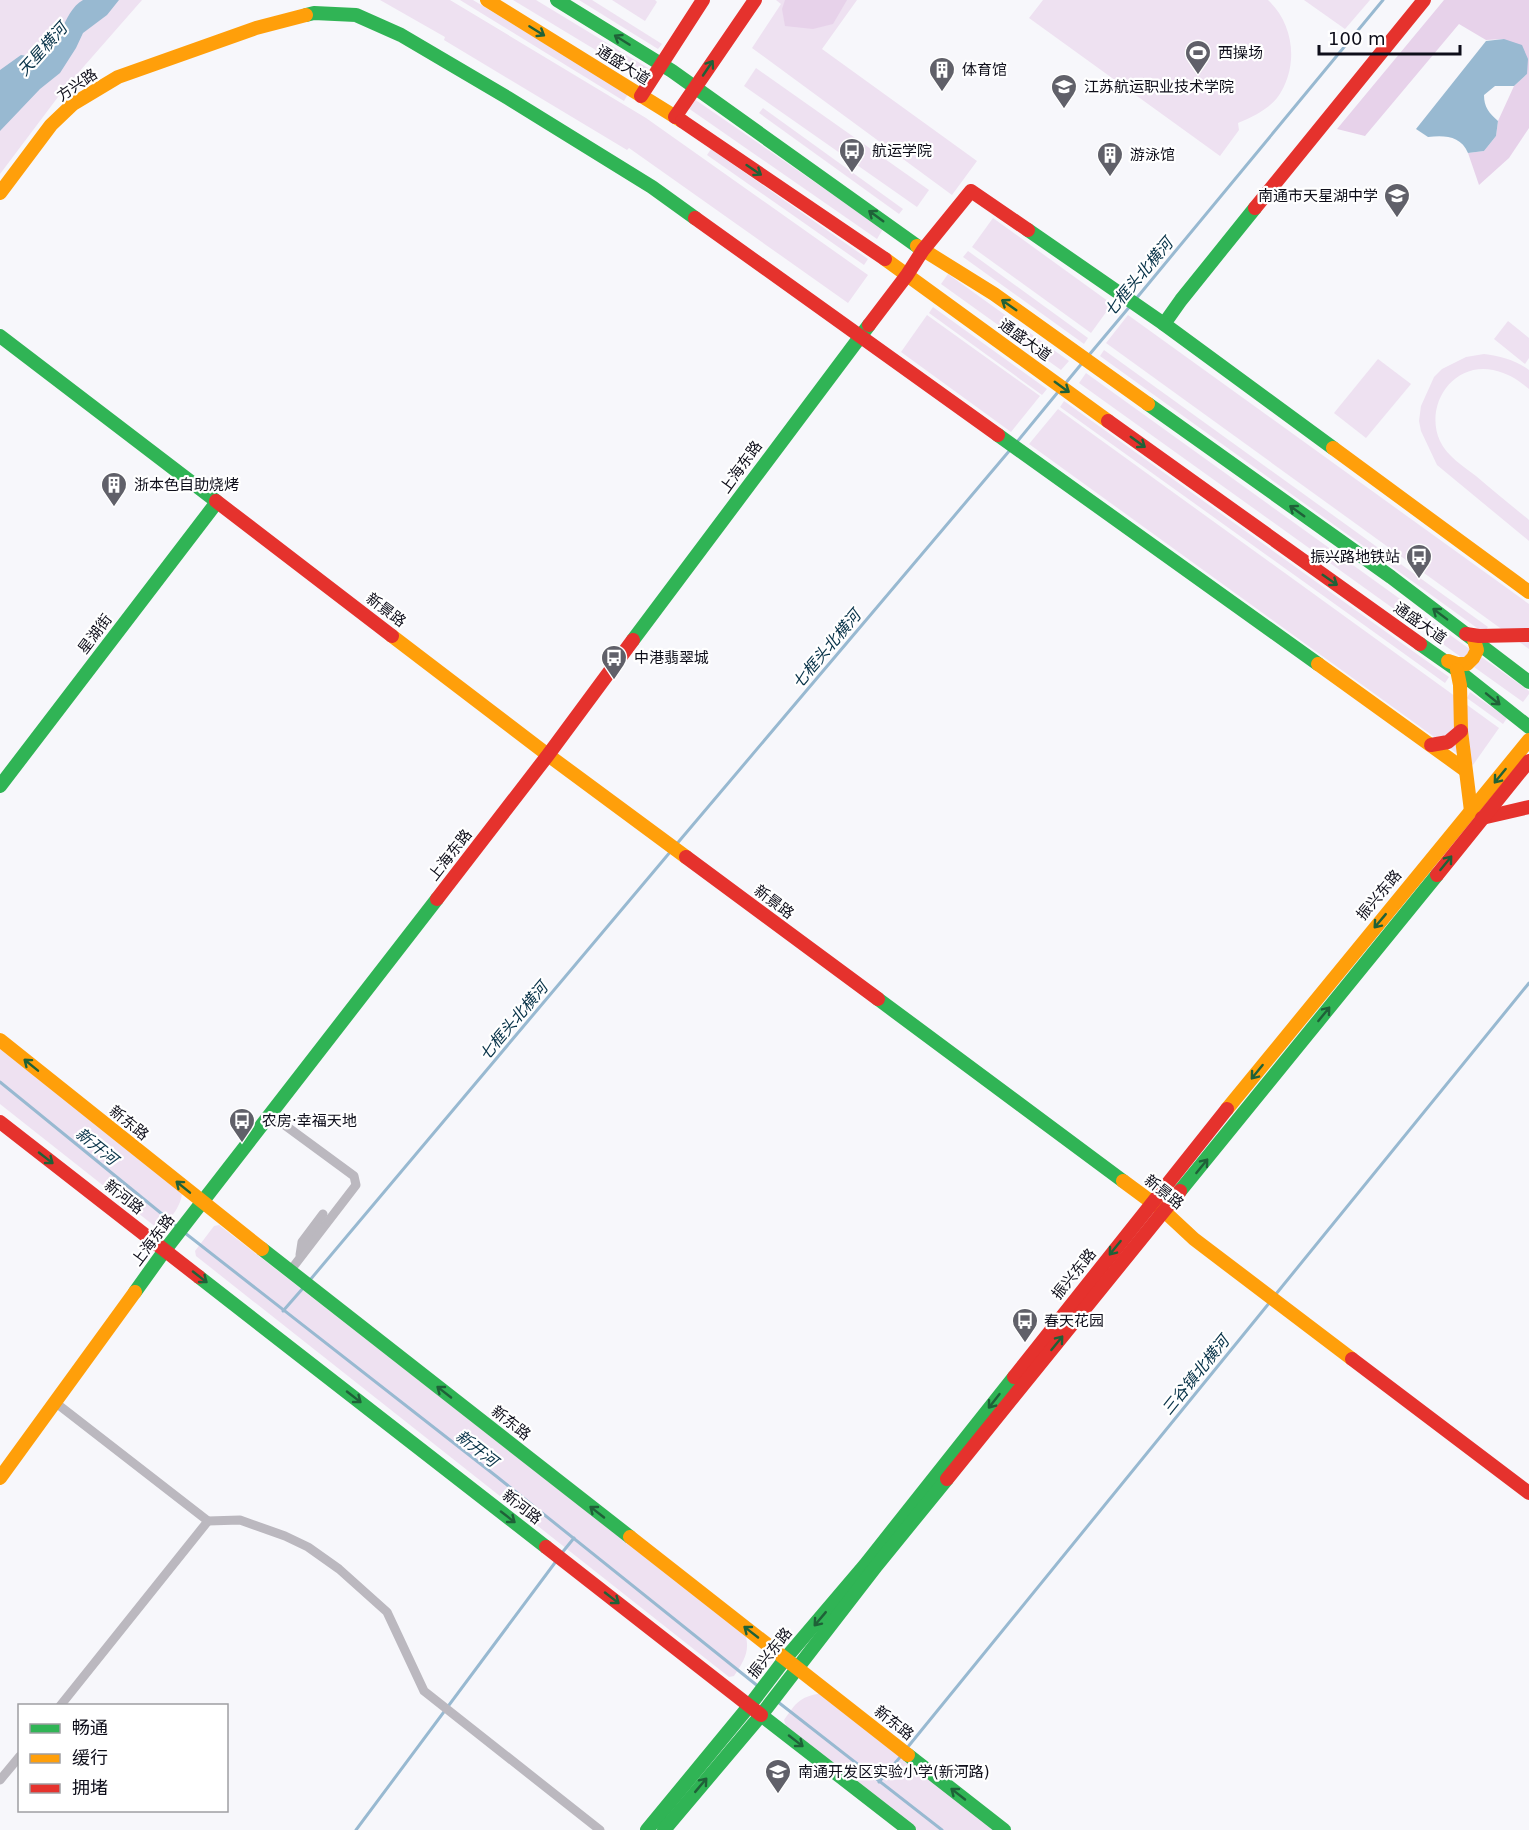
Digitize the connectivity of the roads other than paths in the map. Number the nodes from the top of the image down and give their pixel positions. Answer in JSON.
{"nodes":[{"id":1,"x":487,"y":0,"type":"edge"},
{"id":2,"x":558,"y":0,"type":"edge"},
{"id":3,"x":703,"y":0,"type":"edge"},
{"id":4,"x":755,"y":0,"type":"edge"},
{"id":5,"x":1424,"y":0,"type":"edge"},
{"id":6,"x":662,"y":64,"type":"junction"},
{"id":7,"x":695,"y":87,"type":"junction"},
{"id":8,"x":641,"y":96,"type":"junction"},
{"id":9,"x":675,"y":117,"type":"junction"},
{"id":10,"x":0,"y":193,"type":"edge"},
{"id":11,"x":923,"y":250,"type":"junction"},
{"id":12,"x":907,"y":274,"type":"junction"},
{"id":13,"x":1163,"y":323,"type":"junction"},
{"id":14,"x":0,"y":336,"type":"edge"},
{"id":15,"x":860,"y":336,"type":"junction"},
{"id":16,"x":217,"y":502,"type":"junction"},
{"id":17,"x":1529,"y":592,"type":"edge"},
{"id":18,"x":1529,"y":635,"type":"edge"},
{"id":19,"x":1470,"y":637,"type":"junction"},
{"id":20,"x":1442,"y":659,"type":"junction"},
{"id":21,"x":1457,"y":670,"type":"junction"},
{"id":22,"x":1529,"y":682,"type":"edge"},
{"id":23,"x":1529,"y":727,"type":"edge"},
{"id":24,"x":1461,"y":731,"type":"junction"},
{"id":25,"x":1529,"y":740,"type":"edge"},
{"id":26,"x":1431,"y":746,"type":"junction"},
{"id":27,"x":548,"y":754,"type":"junction"},
{"id":28,"x":1529,"y":761,"type":"edge"},
{"id":29,"x":1465,"y":770,"type":"junction"},
{"id":30,"x":0,"y":786,"type":"edge"},
{"id":31,"x":1526,"y":811,"type":"edge"},
{"id":32,"x":1477,"y":815,"type":"junction"},
{"id":33,"x":0,"y":1040,"type":"edge"},
{"id":34,"x":271,"y":1115,"type":"junction"},
{"id":35,"x":0,"y":1122,"type":"edge"},
{"id":36,"x":1152,"y":1202,"type":"junction"},
{"id":37,"x":203,"y":1203,"type":"junction"},
{"id":38,"x":1165,"y":1212,"type":"junction"},
{"id":39,"x":323,"y":1214,"type":"dead end"},
{"id":40,"x":165,"y":1250,"type":"junction"},
{"id":41,"x":300,"y":1258,"type":"junction"},
{"id":42,"x":293,"y":1273,"type":"junction"},
{"id":43,"x":56,"y":1403,"type":"junction"},
{"id":44,"x":0,"y":1478,"type":"edge"},
{"id":45,"x":1529,"y":1493,"type":"edge"},
{"id":46,"x":208,"y":1521,"type":"junction"},
{"id":47,"x":785,"y":1659,"type":"junction"},
{"id":48,"x":797,"y":1667,"type":"junction"},
{"id":49,"x":753,"y":1701,"type":"junction"},
{"id":50,"x":62,"y":1704,"type":"edge"},
{"id":51,"x":766,"y":1709,"type":"junction"},
{"id":52,"x":18,"y":1758,"type":"edge"},
{"id":53,"x":0,"y":1780,"type":"edge"},
{"id":54,"x":600,"y":1830,"type":"edge"},
{"id":55,"x":647,"y":1830,"type":"edge"},
{"id":56,"x":664,"y":1830,"type":"edge"},
{"id":57,"x":909,"y":1830,"type":"edge"},
{"id":58,"x":1004,"y":1830,"type":"edge"}],
"edges":[{"from":1,"to":8,"type":"street","name":"通盛大道","one_way":true},
{"from":6,"to":2,"type":"street","name":"通盛大道","one_way":true},
{"from":3,"to":6,"type":"street"},
{"from":7,"to":4,"type":"street","one_way":true},
{"from":5,"to":13,"type":"street"},
{"from":6,"to":7,"type":"street","name":"通盛大道"},
{"from":6,"to":8,"type":"street"},
{"from":7,"to":9,"type":"street"},
{"from":11,"to":7,"type":"street","name":"通盛大道","one_way":true},
{"from":8,"to":9,"type":"street","name":"通盛大道"},
{"from":9,"to":12,"type":"street","name":"通盛大道","one_way":true},
{"from":10,"to":15,"type":"street","name":"方兴路"},
{"from":11,"to":12,"type":"street","name":"上海东路"},
{"from":11,"to":13,"type":"street","name":"上海东路"},
{"from":19,"to":11,"type":"street","name":"通盛大道","one_way":true},
{"from":12,"to":15,"type":"street","name":"上海东路"},
{"from":12,"to":20,"type":"street","name":"通盛大道","one_way":true},
{"from":13,"to":17,"type":"street"},
{"from":14,"to":16,"type":"street","name":"新景路"},
{"from":15,"to":26,"type":"street","name":"方兴路"},
{"from":15,"to":27,"type":"street","name":"上海东路"},
{"from":16,"to":27,"type":"street","name":"新景路"},
{"from":16,"to":30,"type":"street","name":"星湖街"},
{"from":18,"to":19,"type":"street"},
{"from":19,"to":20,"type":"street"},
{"from":19,"to":22,"type":"street","name":"通盛大道"},
{"from":20,"to":21,"type":"street","name":"通盛大道"},
{"from":21,"to":23,"type":"street","name":"通盛大道","one_way":true},
{"from":21,"to":24,"type":"street"},
{"from":24,"to":26,"type":"street"},
{"from":24,"to":29,"type":"street"},
{"from":25,"to":32,"type":"street","name":"振兴东路","one_way":true},
{"from":26,"to":29,"type":"street","name":"方兴路"},
{"from":27,"to":34,"type":"street","name":"上海东路"},
{"from":27,"to":36,"type":"street","name":"新景路"},
{"from":28,"to":32,"type":"street","name":"振兴东路"},
{"from":29,"to":32,"type":"street"},
{"from":31,"to":32,"type":"street"},
{"from":32,"to":36,"type":"street","name":"振兴东路","one_way":true},
{"from":38,"to":32,"type":"street","name":"振兴东路","one_way":true},
{"from":37,"to":33,"type":"street","name":"新东路","one_way":true},
{"from":34,"to":37,"type":"street","name":"上海东路"},
{"from":34,"to":41,"type":"street"},
{"from":35,"to":40,"type":"street","name":"新河路","one_way":true},
{"from":36,"to":38,"type":"street","name":"新景路"},
{"from":36,"to":47,"type":"street","name":"振兴东路","one_way":true},
{"from":37,"to":40,"type":"street","name":"上海东路"},
{"from":37,"to":42,"type":"street","name":"新东路"},
{"from":38,"to":45,"type":"street","name":"新景路"},
{"from":48,"to":38,"type":"street","name":"振兴东路","one_way":true},
{"from":39,"to":41,"type":"street"},
{"from":40,"to":43,"type":"street","name":"上海东路"},
{"from":40,"to":49,"type":"street","name":"新河路","one_way":true},
{"from":41,"to":42,"type":"street"},
{"from":47,"to":42,"type":"street","name":"新东路","one_way":true},
{"from":43,"to":44,"type":"street","name":"上海东路"},
{"from":43,"to":46,"type":"street"},
{"from":46,"to":50,"type":"street"},
{"from":46,"to":54,"type":"street"},
{"from":47,"to":48,"type":"street","name":"新东路"},
{"from":47,"to":49,"type":"street","name":"振兴东路"},
{"from":48,"to":51,"type":"street","name":"振兴东路"},
{"from":58,"to":48,"type":"street","name":"新东路","one_way":true},
{"from":49,"to":51,"type":"street","name":"新河路"},
{"from":49,"to":55,"type":"street","name":"振兴东路"},
{"from":56,"to":51,"type":"street","name":"振兴东路","one_way":true},
{"from":51,"to":57,"type":"street","name":"新河路","one_way":true},
{"from":52,"to":53,"type":"street"}]}
